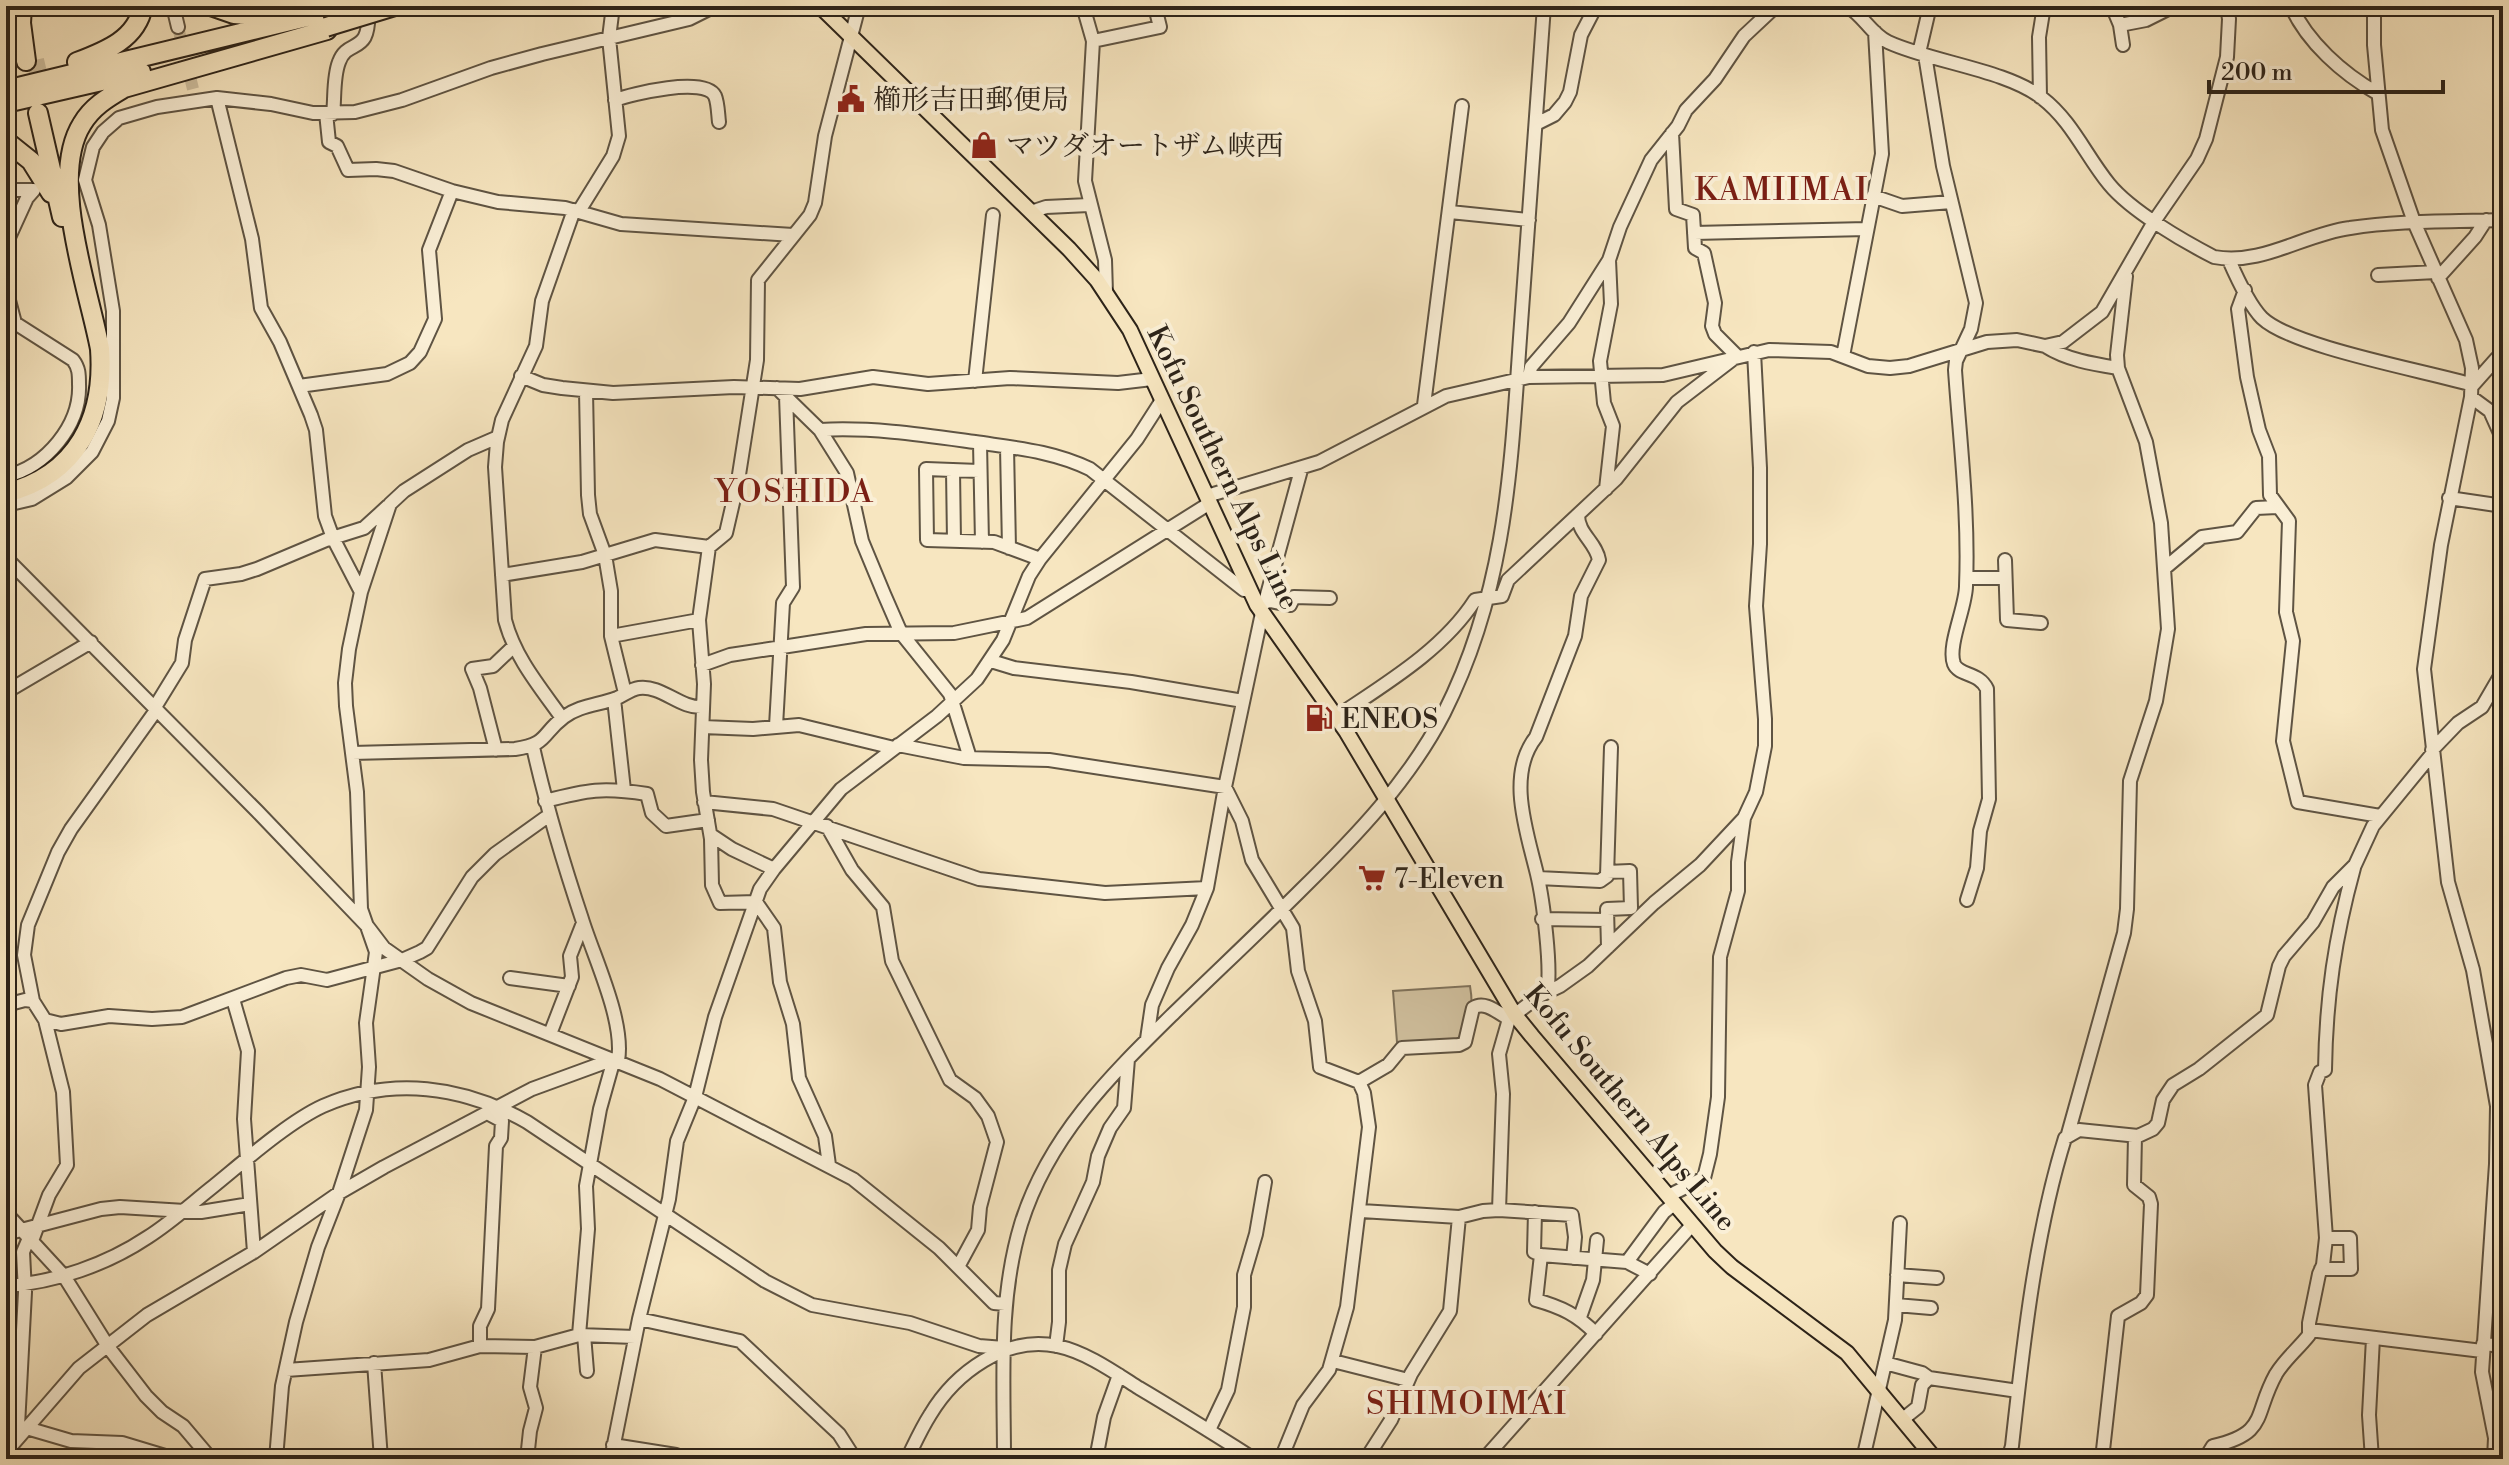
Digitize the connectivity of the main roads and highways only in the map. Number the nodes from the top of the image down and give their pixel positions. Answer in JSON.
{"nodes":[{"id":1,"x":22,"y":6,"type":"edge"},
{"id":2,"x":31,"y":6,"type":"edge"},
{"id":3,"x":143,"y":6,"type":"edge"},
{"id":4,"x":211,"y":6,"type":"edge"},
{"id":5,"x":352,"y":6,"type":"edge"},
{"id":6,"x":820,"y":6,"type":"edge"},
{"id":7,"x":382,"y":7,"type":"edge"},
{"id":8,"x":326,"y":18,"type":"edge"},
{"id":9,"x":6,"y":87,"type":"edge"},
{"id":10,"x":6,"y":103,"type":"edge"},
{"id":11,"x":42,"y":112,"type":"tunnel mouth"},
{"id":12,"x":6,"y":141,"type":"edge"},
{"id":13,"x":67,"y":220,"type":"junction"},
{"id":14,"x":6,"y":486,"type":"edge"},
{"id":15,"x":6,"y":493,"type":"edge"},
{"id":16,"x":1935,"y":1459,"type":"edge"}],
"edges":[{"from":1,"to":2,"type":"highway"},
{"from":3,"to":9,"type":"highway"},
{"from":4,"to":8,"type":"highway"},
{"from":5,"to":8,"type":"highway"},
{"from":6,"to":16,"type":"main road","name":"Kofu Southern Alps Line"},
{"from":7,"to":8,"type":"highway","bridge":true},
{"from":8,"to":9,"type":"highway"},
{"from":8,"to":10,"type":"highway"},
{"from":8,"to":13,"type":"highway"},
{"from":11,"to":13,"type":"highway"},
{"from":12,"to":13,"type":"highway"},
{"from":13,"to":14,"type":"highway"},
{"from":13,"to":15,"type":"highway"}]}
